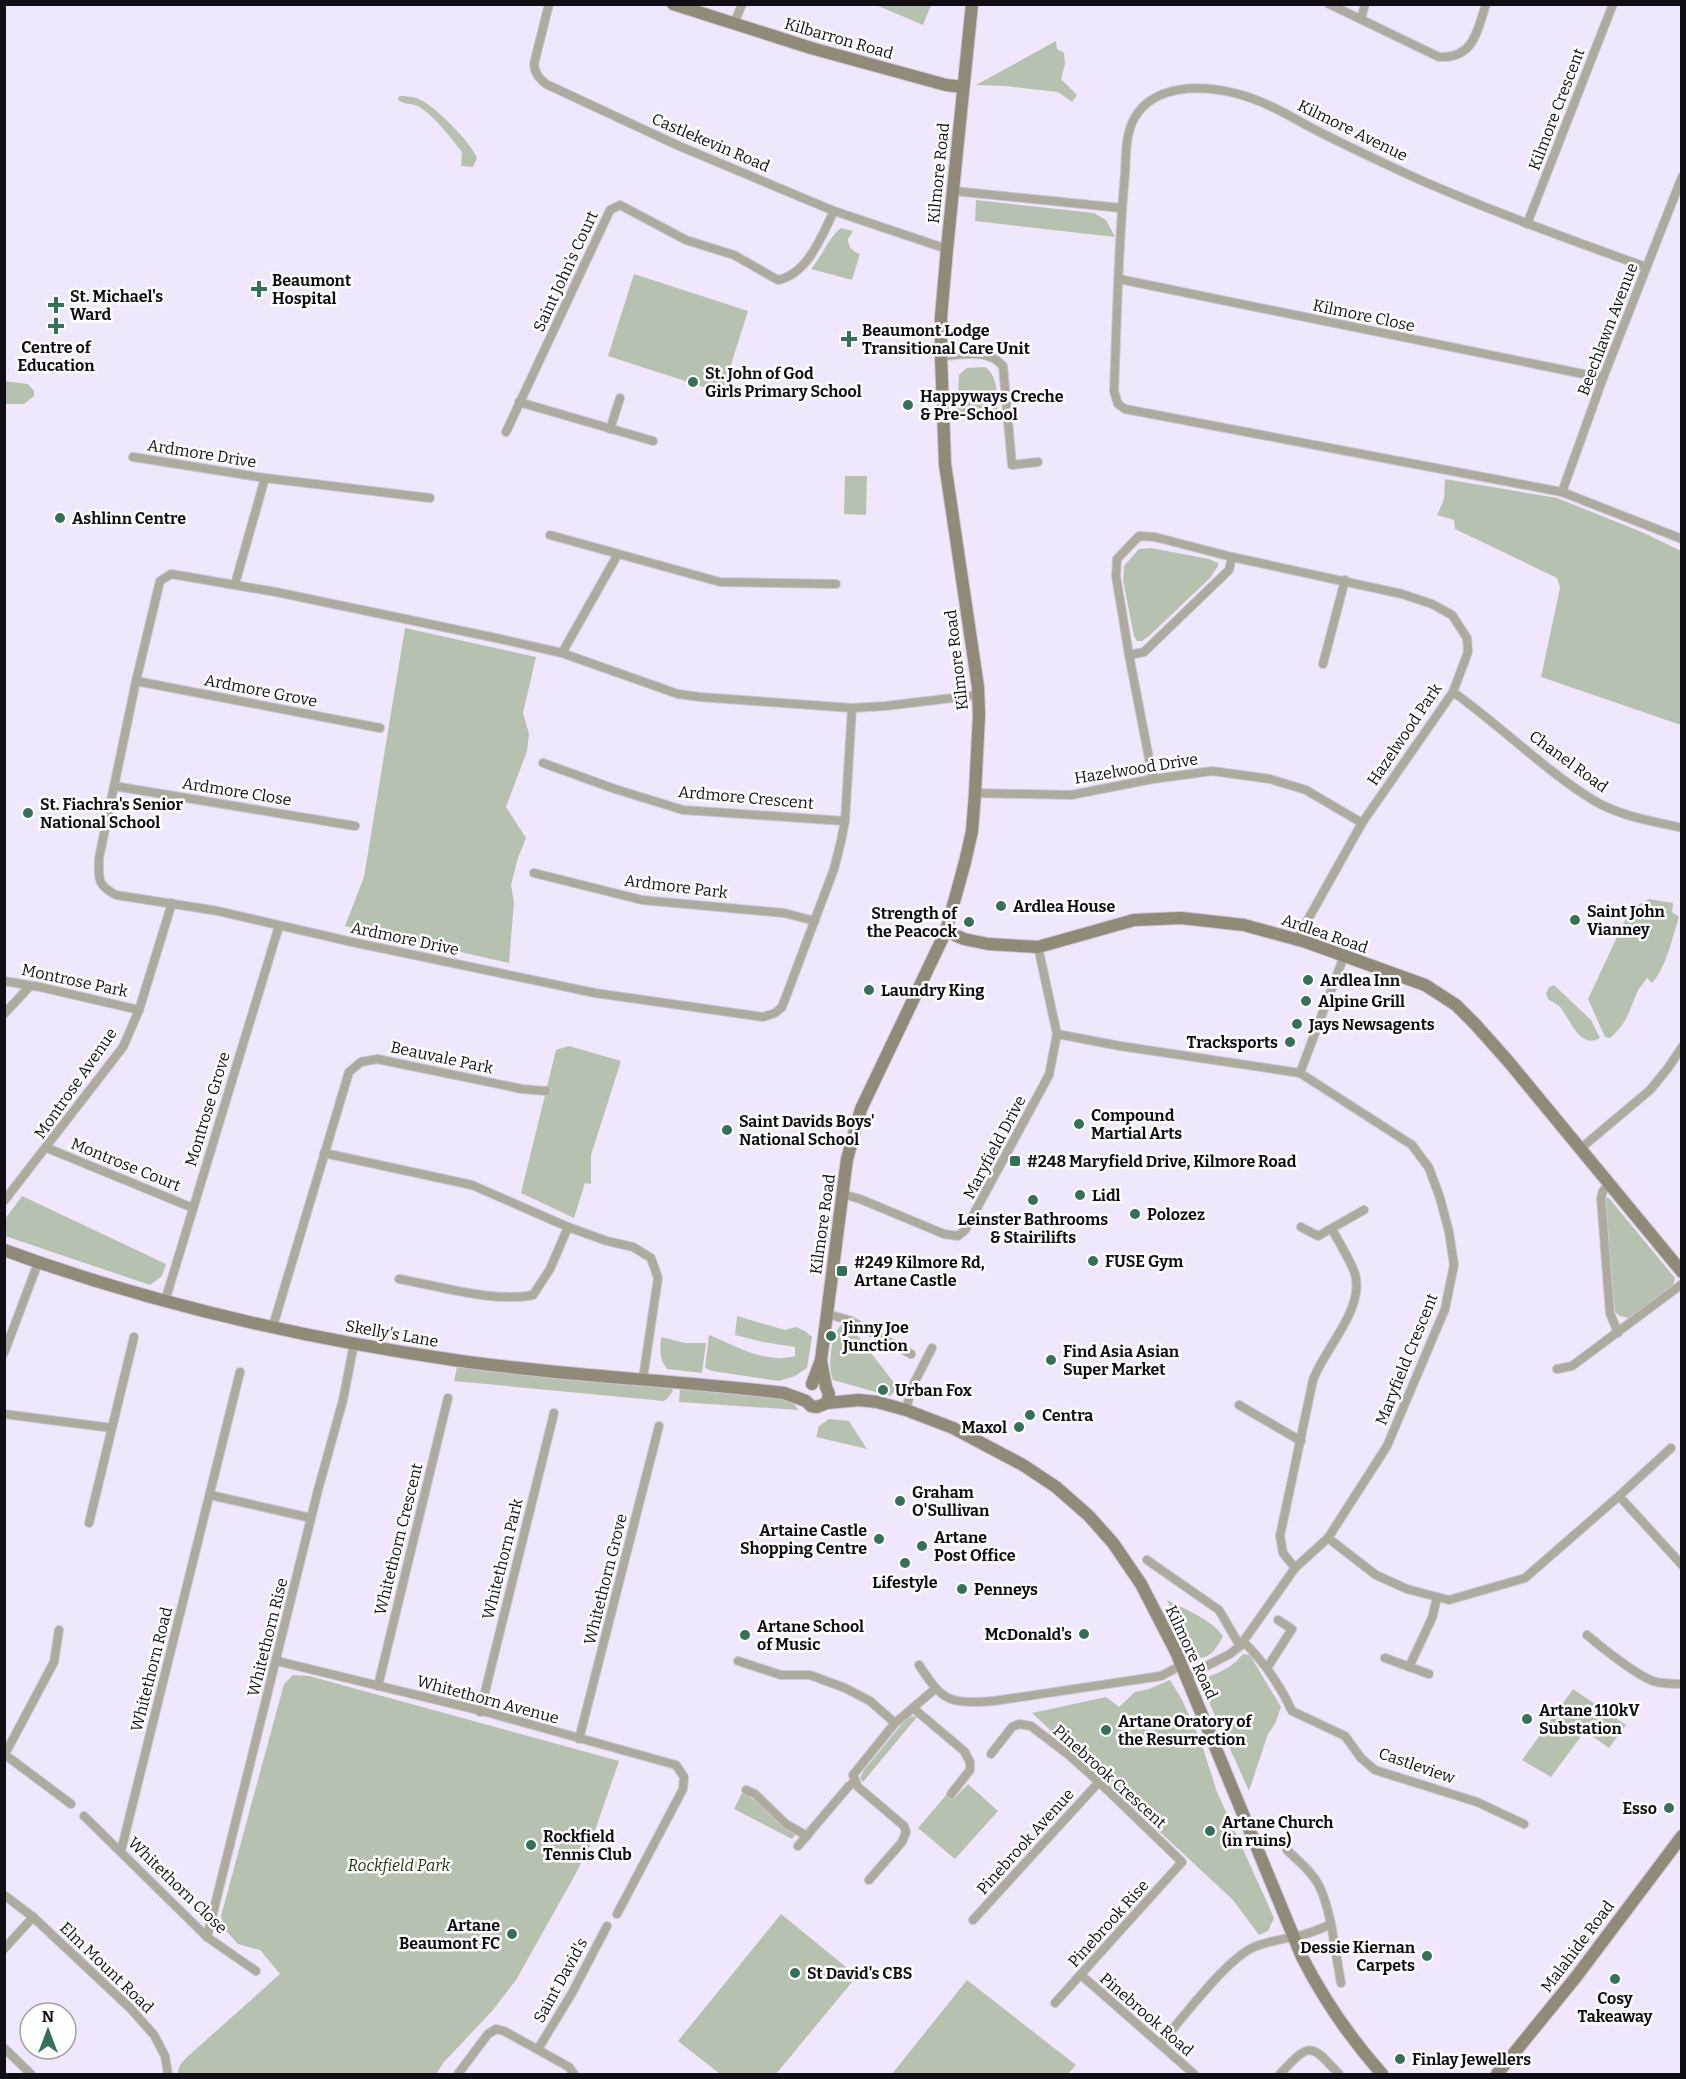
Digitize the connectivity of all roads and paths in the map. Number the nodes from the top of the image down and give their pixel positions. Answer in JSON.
{"nodes":[{"id":1,"x":549,"y":4,"type":"edge"},
{"id":2,"x":673,"y":4,"type":"edge"},
{"id":3,"x":742,"y":4,"type":"edge"},
{"id":4,"x":972,"y":4,"type":"edge"},
{"id":5,"x":1329,"y":4,"type":"edge"},
{"id":6,"x":1365,"y":4,"type":"edge"},
{"id":7,"x":1486,"y":4,"type":"edge"},
{"id":8,"x":1613,"y":4,"type":"edge"},
{"id":9,"x":1360,"y":19,"type":"junction"},
{"id":10,"x":734,"y":24,"type":"junction"},
{"id":11,"x":963,"y":87,"type":"junction"},
{"id":12,"x":1682,"y":177,"type":"edge"},
{"id":13,"x":954,"y":191,"type":"junction"},
{"id":14,"x":1121,"y":208,"type":"junction"},
{"id":15,"x":834,"y":211,"type":"junction"},
{"id":16,"x":1527,"y":224,"type":"junction"},
{"id":17,"x":947,"y":249,"type":"junction"},
{"id":18,"x":1646,"y":267,"type":"junction"},
{"id":19,"x":1119,"y":279,"type":"junction"},
{"id":20,"x":941,"y":356,"type":"junction"},
{"id":21,"x":1603,"y":378,"type":"junction"},
{"id":22,"x":620,"y":398,"type":"dead end"},
{"id":23,"x":519,"y":402,"type":"junction"},
{"id":24,"x":610,"y":429,"type":"junction"},
{"id":25,"x":506,"y":432,"type":"dead end"},
{"id":26,"x":653,"y":441,"type":"dead end"},
{"id":27,"x":133,"y":457,"type":"dead end"},
{"id":28,"x":1038,"y":462,"type":"dead end"},
{"id":29,"x":266,"y":478,"type":"junction"},
{"id":30,"x":1562,"y":492,"type":"junction"},
{"id":31,"x":430,"y":498,"type":"dead end"},
{"id":32,"x":550,"y":535,"type":"dead end"},
{"id":33,"x":1682,"y":539,"type":"edge"},
{"id":34,"x":618,"y":554,"type":"junction"},
{"id":35,"x":1232,"y":557,"type":"junction"},
{"id":36,"x":1345,"y":580,"type":"junction"},
{"id":37,"x":235,"y":584,"type":"junction"},
{"id":38,"x":836,"y":584,"type":"dead end"},
{"id":39,"x":562,"y":653,"type":"junction"},
{"id":40,"x":1129,"y":656,"type":"junction"},
{"id":41,"x":1323,"y":664,"type":"dead end"},
{"id":42,"x":136,"y":681,"type":"junction"},
{"id":43,"x":1453,"y":692,"type":"junction"},
{"id":44,"x":978,"y":695,"type":"junction"},
{"id":45,"x":852,"y":708,"type":"junction"},
{"id":46,"x":380,"y":728,"type":"dead end"},
{"id":47,"x":543,"y":763,"type":"dead end"},
{"id":48,"x":1153,"y":779,"type":"junction"},
{"id":49,"x":114,"y":786,"type":"junction"},
{"id":50,"x":975,"y":793,"type":"junction"},
{"id":51,"x":845,"y":821,"type":"junction"},
{"id":52,"x":1362,"y":823,"type":"junction"},
{"id":53,"x":355,"y":826,"type":"dead end"},
{"id":54,"x":1682,"y":828,"type":"edge"},
{"id":55,"x":534,"y":873,"type":"dead end"},
{"id":56,"x":172,"y":903,"type":"junction"},
{"id":57,"x":815,"y":921,"type":"junction"},
{"id":58,"x":279,"y":926,"type":"junction"},
{"id":59,"x":946,"y":931,"type":"junction"},
{"id":60,"x":1297,"y":939,"type":"junction"},
{"id":61,"x":1038,"y":947,"type":"junction"},
{"id":62,"x":1344,"y":956,"type":"junction"},
{"id":63,"x":4,"y":981,"type":"edge"},
{"id":64,"x":30,"y":986,"type":"junction"},
{"id":65,"x":139,"y":1010,"type":"junction"},
{"id":66,"x":4,"y":1014,"type":"edge"},
{"id":67,"x":1057,"y":1034,"type":"junction"},
{"id":68,"x":1682,"y":1047,"type":"edge"},
{"id":69,"x":1300,"y":1073,"type":"junction"},
{"id":70,"x":546,"y":1091,"type":"dead end"},
{"id":71,"x":47,"y":1148,"type":"junction"},
{"id":72,"x":1580,"y":1149,"type":"junction"},
{"id":73,"x":324,"y":1153,"type":"junction"},
{"id":74,"x":1609,"y":1184,"type":"junction"},
{"id":75,"x":842,"y":1194,"type":"junction"},
{"id":76,"x":4,"y":1201,"type":"edge"},
{"id":77,"x":193,"y":1208,"type":"junction"},
{"id":78,"x":1364,"y":1210,"type":"dead end"},
{"id":79,"x":568,"y":1227,"type":"junction"},
{"id":80,"x":1301,"y":1227,"type":"dead end"},
{"id":81,"x":1332,"y":1228,"type":"junction"},
{"id":82,"x":4,"y":1250,"type":"edge"},
{"id":83,"x":38,"y":1263,"type":"junction"},
{"id":84,"x":1682,"y":1272,"type":"edge"},
{"id":85,"x":399,"y":1279,"type":"dead end"},
{"id":86,"x":1682,"y":1284,"type":"edge"},
{"id":87,"x":165,"y":1301,"type":"junction"},
{"id":88,"x":826,"y":1314,"type":"junction"},
{"id":89,"x":273,"y":1326,"type":"junction"},
{"id":90,"x":1618,"y":1333,"type":"junction"},
{"id":91,"x":134,"y":1337,"type":"dead end"},
{"id":92,"x":354,"y":1344,"type":"junction"},
{"id":93,"x":932,"y":1348,"type":"dead end"},
{"id":94,"x":4,"y":1353,"type":"edge"},
{"id":95,"x":910,"y":1354,"type":"dead end"},
{"id":96,"x":821,"y":1360,"type":"junction"},
{"id":97,"x":1557,"y":1370,"type":"dead end"},
{"id":98,"x":240,"y":1372,"type":"dead end"},
{"id":99,"x":643,"y":1378,"type":"junction"},
{"id":100,"x":810,"y":1385,"type":"junction"},
{"id":101,"x":827,"y":1388,"type":"junction"},
{"id":102,"x":784,"y":1393,"type":"junction"},
{"id":103,"x":447,"y":1398,"type":"dead end"},
{"id":104,"x":859,"y":1400,"type":"junction"},
{"id":105,"x":806,"y":1401,"type":"junction"},
{"id":106,"x":826,"y":1403,"type":"junction"},
{"id":107,"x":1239,"y":1405,"type":"dead end"},
{"id":108,"x":906,"y":1410,"type":"junction"},
{"id":109,"x":554,"y":1413,"type":"dead end"},
{"id":110,"x":4,"y":1414,"type":"edge"},
{"id":111,"x":659,"y":1426,"type":"dead end"},
{"id":112,"x":112,"y":1428,"type":"junction"},
{"id":113,"x":1301,"y":1441,"type":"junction"},
{"id":114,"x":1671,"y":1448,"type":"dead end"},
{"id":115,"x":210,"y":1495,"type":"junction"},
{"id":116,"x":1619,"y":1496,"type":"junction"},
{"id":117,"x":311,"y":1518,"type":"junction"},
{"id":118,"x":89,"y":1523,"type":"dead end"},
{"id":119,"x":1328,"y":1538,"type":"junction"},
{"id":120,"x":1147,"y":1560,"type":"dead end"},
{"id":121,"x":1682,"y":1565,"type":"edge"},
{"id":122,"x":1295,"y":1568,"type":"junction"},
{"id":123,"x":1437,"y":1598,"type":"junction"},
{"id":124,"x":1278,"y":1620,"type":"dead end"},
{"id":125,"x":59,"y":1630,"type":"dead end"},
{"id":126,"x":1587,"y":1635,"type":"dead end"},
{"id":127,"x":1242,"y":1643,"type":"junction"},
{"id":128,"x":1385,"y":1658,"type":"dead end"},
{"id":129,"x":277,"y":1661,"type":"junction"},
{"id":130,"x":738,"y":1661,"type":"dead end"},
{"id":131,"x":919,"y":1665,"type":"dead end"},
{"id":132,"x":1409,"y":1667,"type":"junction"},
{"id":133,"x":1267,"y":1668,"type":"junction"},
{"id":134,"x":1184,"y":1670,"type":"junction"},
{"id":135,"x":1429,"y":1674,"type":"dead end"},
{"id":136,"x":1682,"y":1684,"type":"edge"},
{"id":137,"x":378,"y":1686,"type":"junction"},
{"id":138,"x":935,"y":1689,"type":"junction"},
{"id":139,"x":913,"y":1708,"type":"junction"},
{"id":140,"x":480,"y":1712,"type":"junction"},
{"id":141,"x":895,"y":1723,"type":"junction"},
{"id":142,"x":579,"y":1739,"type":"junction"},
{"id":143,"x":5,"y":1754,"type":"edge"},
{"id":144,"x":991,"y":1754,"type":"dead end"},
{"id":145,"x":854,"y":1782,"type":"junction"},
{"id":146,"x":1099,"y":1782,"type":"junction"},
{"id":147,"x":746,"y":1790,"type":"dead end"},
{"id":148,"x":951,"y":1794,"type":"dead end"},
{"id":149,"x":71,"y":1804,"type":"dead end"},
{"id":150,"x":84,"y":1816,"type":"dead end"},
{"id":151,"x":1524,"y":1824,"type":"dead end"},
{"id":152,"x":807,"y":1836,"type":"junction"},
{"id":153,"x":1682,"y":1836,"type":"edge"},
{"id":154,"x":798,"y":1846,"type":"dead end"},
{"id":155,"x":1287,"y":1850,"type":"dead end"},
{"id":156,"x":121,"y":1851,"type":"junction"},
{"id":157,"x":1676,"y":1851,"type":"edge"},
{"id":158,"x":1182,"y":1862,"type":"joint"},
{"id":159,"x":869,"y":1880,"type":"dead end"},
{"id":160,"x":4,"y":1895,"type":"edge"},
{"id":161,"x":617,"y":1914,"type":"dead end"},
{"id":162,"x":33,"y":1917,"type":"junction"},
{"id":163,"x":973,"y":1920,"type":"dead end"},
{"id":164,"x":1331,"y":1924,"type":"junction"},
{"id":165,"x":607,"y":1926,"type":"dead end"},
{"id":166,"x":1293,"y":1936,"type":"junction"},
{"id":167,"x":207,"y":1937,"type":"junction"},
{"id":168,"x":4,"y":1949,"type":"edge"},
{"id":169,"x":256,"y":1971,"type":"dead end"},
{"id":170,"x":1081,"y":1976,"type":"junction"},
{"id":171,"x":1341,"y":1983,"type":"dead end"},
{"id":172,"x":1055,"y":2003,"type":"dead end"},
{"id":173,"x":1160,"y":2044,"type":"junction"},
{"id":174,"x":4,"y":2048,"type":"edge"},
{"id":175,"x":538,"y":2049,"type":"junction"},
{"id":176,"x":31,"y":2074,"type":"edge"},
{"id":177,"x":168,"y":2074,"type":"edge"},
{"id":178,"x":458,"y":2074,"type":"edge"},
{"id":179,"x":574,"y":2074,"type":"edge"},
{"id":180,"x":1194,"y":2074,"type":"edge"},
{"id":181,"x":1280,"y":2074,"type":"edge"},
{"id":182,"x":1339,"y":2074,"type":"edge"},
{"id":183,"x":1382,"y":2074,"type":"edge"},
{"id":184,"x":1497,"y":2074,"type":"edge"}],
"edges":[{"from":1,"to":15,"type":"street","name":"Castlekevin Road"},
{"from":2,"to":10,"type":"street","name":"Kilbarron Road"},
{"from":3,"to":10,"type":"street"},
{"from":4,"to":11,"type":"street","name":"Kilmore Road"},
{"from":5,"to":9,"type":"street"},
{"from":6,"to":9,"type":"street"},
{"from":7,"to":9,"type":"street"},
{"from":8,"to":16,"type":"street","name":"Kilmore Crescent"},
{"from":10,"to":11,"type":"street","name":"Kilbarron Road"},
{"from":11,"to":13,"type":"street","name":"Kilmore Road"},
{"from":12,"to":18,"type":"street","name":"Beechlawn Avenue"},
{"from":13,"to":14,"type":"street"},
{"from":13,"to":17,"type":"street","name":"Kilmore Road"},
{"from":14,"to":16,"type":"street","name":"Kilmore Avenue"},
{"from":14,"to":19,"type":"street","name":"Kilmore Avenue"},
{"from":15,"to":17,"type":"street","name":"Castlekevin Road"},
{"from":15,"to":23,"type":"street","name":"Saint John's Court"},
{"from":16,"to":18,"type":"street","name":"Kilmore Avenue"},
{"from":17,"to":20,"type":"street","name":"Kilmore Road"},
{"from":18,"to":21,"type":"street","name":"Beechlawn Avenue"},
{"from":19,"to":21,"type":"street","name":"Kilmore Close"},
{"from":19,"to":30,"type":"street","name":"Kilmore Avenue"},
{"from":20,"to":28,"type":"street"},
{"from":20,"to":44,"type":"street","name":"Kilmore Road"},
{"from":21,"to":30,"type":"street","name":"Beechlawn Avenue"},
{"from":22,"to":24,"type":"street"},
{"from":23,"to":24,"type":"street"},
{"from":23,"to":25,"type":"street","name":"Saint John's Court"},
{"from":24,"to":26,"type":"street"},
{"from":27,"to":29,"type":"street","name":"Ardmore Drive"},
{"from":29,"to":31,"type":"street","name":"Ardmore Drive"},
{"from":29,"to":37,"type":"street","name":"Ardmore Drive"},
{"from":30,"to":33,"type":"street","name":"Kilmore Avenue"},
{"from":32,"to":34,"type":"street"},
{"from":34,"to":38,"type":"street"},
{"from":34,"to":39,"type":"street"},
{"from":35,"to":36,"type":"street","name":"Hazelwood Park"},
{"from":35,"to":40,"type":"street"},
{"from":35,"to":40,"type":"street","name":"Hazelwood Park"},
{"from":36,"to":41,"type":"street"},
{"from":36,"to":43,"type":"street","name":"Hazelwood Park"},
{"from":37,"to":39,"type":"street","name":"Ardmore Drive"},
{"from":37,"to":42,"type":"street","name":"Ardmore Drive"},
{"from":39,"to":45,"type":"street","name":"Ardmore Drive"},
{"from":40,"to":48,"type":"street","name":"Hazelwood Park"},
{"from":42,"to":46,"type":"street","name":"Ardmore Grove"},
{"from":42,"to":49,"type":"street","name":"Ardmore Drive"},
{"from":43,"to":52,"type":"street","name":"Hazelwood Park"},
{"from":43,"to":54,"type":"street","name":"Chanel Road"},
{"from":44,"to":45,"type":"street","name":"Ardmore Drive"},
{"from":44,"to":50,"type":"street","name":"Kilmore Road"},
{"from":45,"to":51,"type":"street","name":"Ardmore Drive"},
{"from":47,"to":51,"type":"street","name":"Ardmore Crescent"},
{"from":48,"to":50,"type":"street","name":"Hazelwood Drive"},
{"from":48,"to":52,"type":"street","name":"Hazelwood Drive"},
{"from":49,"to":53,"type":"street","name":"Ardmore Close"},
{"from":49,"to":56,"type":"street","name":"Ardmore Drive"},
{"from":50,"to":59,"type":"street","name":"Kilmore Road"},
{"from":51,"to":57,"type":"street","name":"Ardmore Drive"},
{"from":52,"to":60,"type":"street","name":"Hazelwood Park"},
{"from":55,"to":57,"type":"street","name":"Ardmore Park"},
{"from":56,"to":58,"type":"street","name":"Ardmore Drive"},
{"from":56,"to":65,"type":"street","name":"Montrose Avenue"},
{"from":57,"to":58,"type":"street","name":"Ardmore Drive"},
{"from":58,"to":77,"type":"street","name":"Montrose Grove"},
{"from":59,"to":61,"type":"street","name":"Ardlea Road"},
{"from":59,"to":75,"type":"street","name":"Kilmore Road"},
{"from":60,"to":61,"type":"street","name":"Ardlea Road"},
{"from":60,"to":62,"type":"street","name":"Ardlea Road"},
{"from":61,"to":67,"type":"street","name":"Maryfield Drive"},
{"from":62,"to":69,"type":"street"},
{"from":62,"to":72,"type":"street","name":"Ardlea Road"},
{"from":63,"to":64,"type":"street","name":"Montrose Park"},
{"from":64,"to":65,"type":"street","name":"Montrose Park"},
{"from":64,"to":66,"type":"street"},
{"from":65,"to":71,"type":"street","name":"Montrose Avenue"},
{"from":67,"to":69,"type":"street","name":"Maryfield Crescent"},
{"from":67,"to":75,"type":"street","name":"Maryfield Drive"},
{"from":68,"to":72,"type":"street"},
{"from":69,"to":119,"type":"street","name":"Maryfield Crescent"},
{"from":70,"to":73,"type":"street","name":"Beauvale Park"},
{"from":71,"to":76,"type":"street","name":"Montrose Avenue"},
{"from":71,"to":77,"type":"street","name":"Montrose Court"},
{"from":72,"to":74,"type":"street","name":"Ardlea Road"},
{"from":73,"to":79,"type":"street"},
{"from":73,"to":89,"type":"street","name":"Beauvale Park"},
{"from":74,"to":84,"type":"street","name":"Ardlea Road"},
{"from":74,"to":90,"type":"street"},
{"from":75,"to":88,"type":"street","name":"Kilmore Road"},
{"from":77,"to":87,"type":"street","name":"Montrose Grove"},
{"from":78,"to":81,"type":"street"},
{"from":79,"to":85,"type":"street"},
{"from":79,"to":99,"type":"street"},
{"from":80,"to":81,"type":"street"},
{"from":81,"to":113,"type":"street"},
{"from":82,"to":83,"type":"street","name":"Skelly's Lane"},
{"from":83,"to":87,"type":"street","name":"Skelly's Lane"},
{"from":83,"to":94,"type":"street"},
{"from":86,"to":90,"type":"street"},
{"from":87,"to":89,"type":"street","name":"Skelly's Lane"},
{"from":88,"to":95,"type":"street"},
{"from":88,"to":96,"type":"street","name":"Kilmore Road"},
{"from":89,"to":92,"type":"street","name":"Skelly's Lane"},
{"from":90,"to":97,"type":"street"},
{"from":91,"to":112,"type":"street"},
{"from":92,"to":99,"type":"street","name":"Skelly's Lane"},
{"from":92,"to":117,"type":"street","name":"Whitethorn Rise"},
{"from":93,"to":108,"type":"street"},
{"from":96,"to":100,"type":"street","name":"Kilmore Road"},
{"from":96,"to":101,"type":"street","name":"Kilmore Road"},
{"from":98,"to":115,"type":"street","name":"Whitethorn Road"},
{"from":99,"to":102,"type":"street","name":"Skelly's Lane"},
{"from":100,"to":101,"type":"street"},
{"from":100,"to":102,"type":"street","name":"Skelly's Lane"},
{"from":100,"to":105,"type":"street"},
{"from":101,"to":104,"type":"street","name":"Kilmore Road"},
{"from":101,"to":106,"type":"street"},
{"from":102,"to":105,"type":"street","name":"Skelly's Lane"},
{"from":103,"to":137,"type":"street","name":"Whitethorn Crescent"},
{"from":104,"to":106,"type":"street","name":"Kilmore Road"},
{"from":104,"to":108,"type":"street","name":"Kilmore Road"},
{"from":105,"to":106,"type":"street"},
{"from":107,"to":113,"type":"street"},
{"from":108,"to":134,"type":"street","name":"Kilmore Road"},
{"from":109,"to":140,"type":"street","name":"Whitethorn Park"},
{"from":110,"to":112,"type":"street"},
{"from":111,"to":142,"type":"street","name":"Whitethorn Grove"},
{"from":112,"to":118,"type":"street"},
{"from":113,"to":122,"type":"street"},
{"from":114,"to":116,"type":"street"},
{"from":115,"to":117,"type":"street"},
{"from":115,"to":156,"type":"street","name":"Whitethorn Road"},
{"from":116,"to":121,"type":"street"},
{"from":116,"to":123,"type":"street"},
{"from":117,"to":129,"type":"street","name":"Whitethorn Rise"},
{"from":119,"to":122,"type":"street","name":"Maryfield Crescent"},
{"from":119,"to":123,"type":"street"},
{"from":120,"to":127,"type":"street","name":"Castleview"},
{"from":122,"to":127,"type":"street","name":"Maryfield Crescent"},
{"from":123,"to":132,"type":"street"},
{"from":124,"to":133,"type":"street"},
{"from":125,"to":143,"type":"street"},
{"from":126,"to":136,"type":"street"},
{"from":127,"to":133,"type":"street","name":"Castleview"},
{"from":127,"to":134,"type":"street","name":"Maryfield Crescent"},
{"from":128,"to":132,"type":"street"},
{"from":129,"to":137,"type":"street","name":"Whitethorn Avenue"},
{"from":129,"to":167,"type":"street","name":"Whitethorn Rise"},
{"from":130,"to":141,"type":"street"},
{"from":131,"to":138,"type":"street"},
{"from":132,"to":135,"type":"street"},
{"from":133,"to":151,"type":"street","name":"Castleview"},
{"from":134,"to":138,"type":"street","name":"Maryfield Crescent"},
{"from":134,"to":166,"type":"street","name":"Kilmore Road"},
{"from":137,"to":140,"type":"street","name":"Whitethorn Avenue"},
{"from":138,"to":139,"type":"street"},
{"from":139,"to":141,"type":"street"},
{"from":139,"to":148,"type":"street"},
{"from":140,"to":142,"type":"street","name":"Whitethorn Avenue"},
{"from":141,"to":145,"type":"street"},
{"from":142,"to":161,"type":"street","name":"Whitethorn Avenue"},
{"from":143,"to":149,"type":"street"},
{"from":144,"to":146,"type":"street","name":"Pinebrook Crescent"},
{"from":145,"to":152,"type":"street"},
{"from":145,"to":159,"type":"street"},
{"from":146,"to":158,"type":"street","name":"Pinebrook Crescent"},
{"from":146,"to":163,"type":"street","name":"Pinebrook Avenue"},
{"from":147,"to":152,"type":"street"},
{"from":150,"to":156,"type":"street","name":"Whitethorn Close"},
{"from":152,"to":154,"type":"street"},
{"from":153,"to":157,"type":"street","name":"Malahide Road"},
{"from":155,"to":164,"type":"street"},
{"from":156,"to":167,"type":"street","name":"Whitethorn Close"},
{"from":157,"to":184,"type":"street","name":"Malahide Road"},
{"from":158,"to":170,"type":"street","name":"Pinebrook Rise"},
{"from":160,"to":162,"type":"street","name":"Elm Mount Road"},
{"from":162,"to":168,"type":"street"},
{"from":162,"to":177,"type":"street","name":"Elm Mount Road"},
{"from":164,"to":166,"type":"street"},
{"from":164,"to":171,"type":"street"},
{"from":165,"to":175,"type":"street","name":"Saint David's"},
{"from":166,"to":173,"type":"street"},
{"from":166,"to":183,"type":"street","name":"Kilmore Road"},
{"from":167,"to":169,"type":"street","name":"Whitethorn Close"},
{"from":170,"to":172,"type":"street","name":"Pinebrook Rise"},
{"from":170,"to":173,"type":"street","name":"Pinebrook Road"},
{"from":173,"to":180,"type":"street","name":"Pinebrook Road"},
{"from":174,"to":176,"type":"street"},
{"from":175,"to":178,"type":"street"},
{"from":175,"to":179,"type":"street"},
{"from":181,"to":182,"type":"street"}]}
